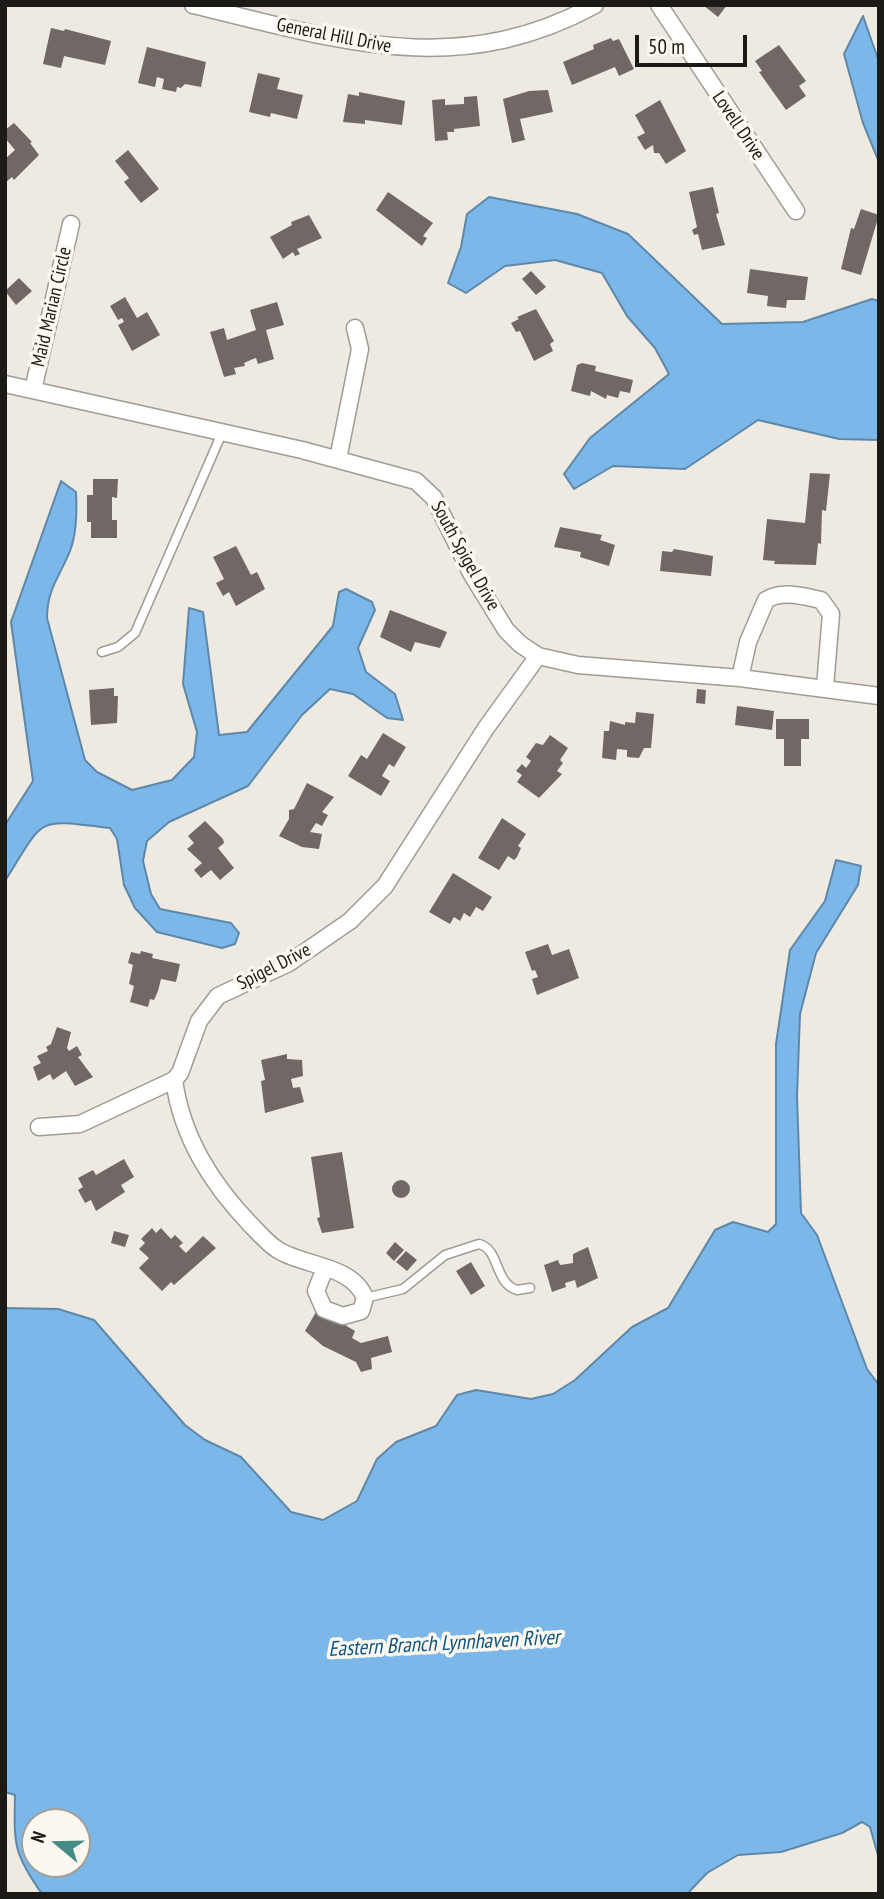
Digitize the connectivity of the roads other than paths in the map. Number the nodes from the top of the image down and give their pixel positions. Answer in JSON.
{"nodes":[{"id":1,"x":193,"y":5,"type":"edge"},
{"id":2,"x":595,"y":5,"type":"edge"},
{"id":3,"x":659,"y":5,"type":"edge"},
{"id":4,"x":796,"y":211,"type":"dead end"},
{"id":5,"x":71,"y":224,"type":"dead end"},
{"id":6,"x":355,"y":328,"type":"dead end"},
{"id":7,"x":5,"y":384,"type":"edge"},
{"id":8,"x":33,"y":390,"type":"junction"},
{"id":9,"x":222,"y":433,"type":"junction"},
{"id":10,"x":338,"y":459,"type":"junction"},
{"id":11,"x":102,"y":652,"type":"dead end"},
{"id":12,"x":538,"y":656,"type":"junction"},
{"id":13,"x":740,"y":678,"type":"junction"},
{"id":14,"x":825,"y":687,"type":"junction"},
{"id":15,"x":879,"y":696,"type":"edge"},
{"id":16,"x":174,"y":1080,"type":"junction"},
{"id":17,"x":40,"y":1127,"type":"dead end"},
{"id":18,"x":325,"y":1268,"type":"junction"},
{"id":19,"x":530,"y":1288,"type":"dead end"},
{"id":20,"x":365,"y":1298,"type":"junction"}],
"edges":[{"from":1,"to":2,"type":"street","name":"General Hill Drive"},
{"from":3,"to":4,"type":"street","name":"Lovell Drive"},
{"from":5,"to":8,"type":"street","name":"Maid Marian Circle"},
{"from":6,"to":10,"type":"street"},
{"from":7,"to":8,"type":"street","name":"South Spigel Drive"},
{"from":8,"to":9,"type":"street","name":"South Spigel Drive"},
{"from":9,"to":10,"type":"street","name":"South Spigel Drive"},
{"from":9,"to":11,"type":"lane"},
{"from":10,"to":12,"type":"street","name":"South Spigel Drive"},
{"from":12,"to":13,"type":"street","name":"South Spigel Drive"},
{"from":12,"to":16,"type":"street","name":"Spigel Drive"},
{"from":13,"to":14,"type":"street","name":"South Spigel Drive"},
{"from":13,"to":14,"type":"street"},
{"from":14,"to":15,"type":"street","name":"South Spigel Drive"},
{"from":16,"to":17,"type":"street"},
{"from":16,"to":18,"type":"street"},
{"from":18,"to":20,"type":"street"},
{"from":18,"to":20,"type":"street"},
{"from":19,"to":20,"type":"lane"}]}
